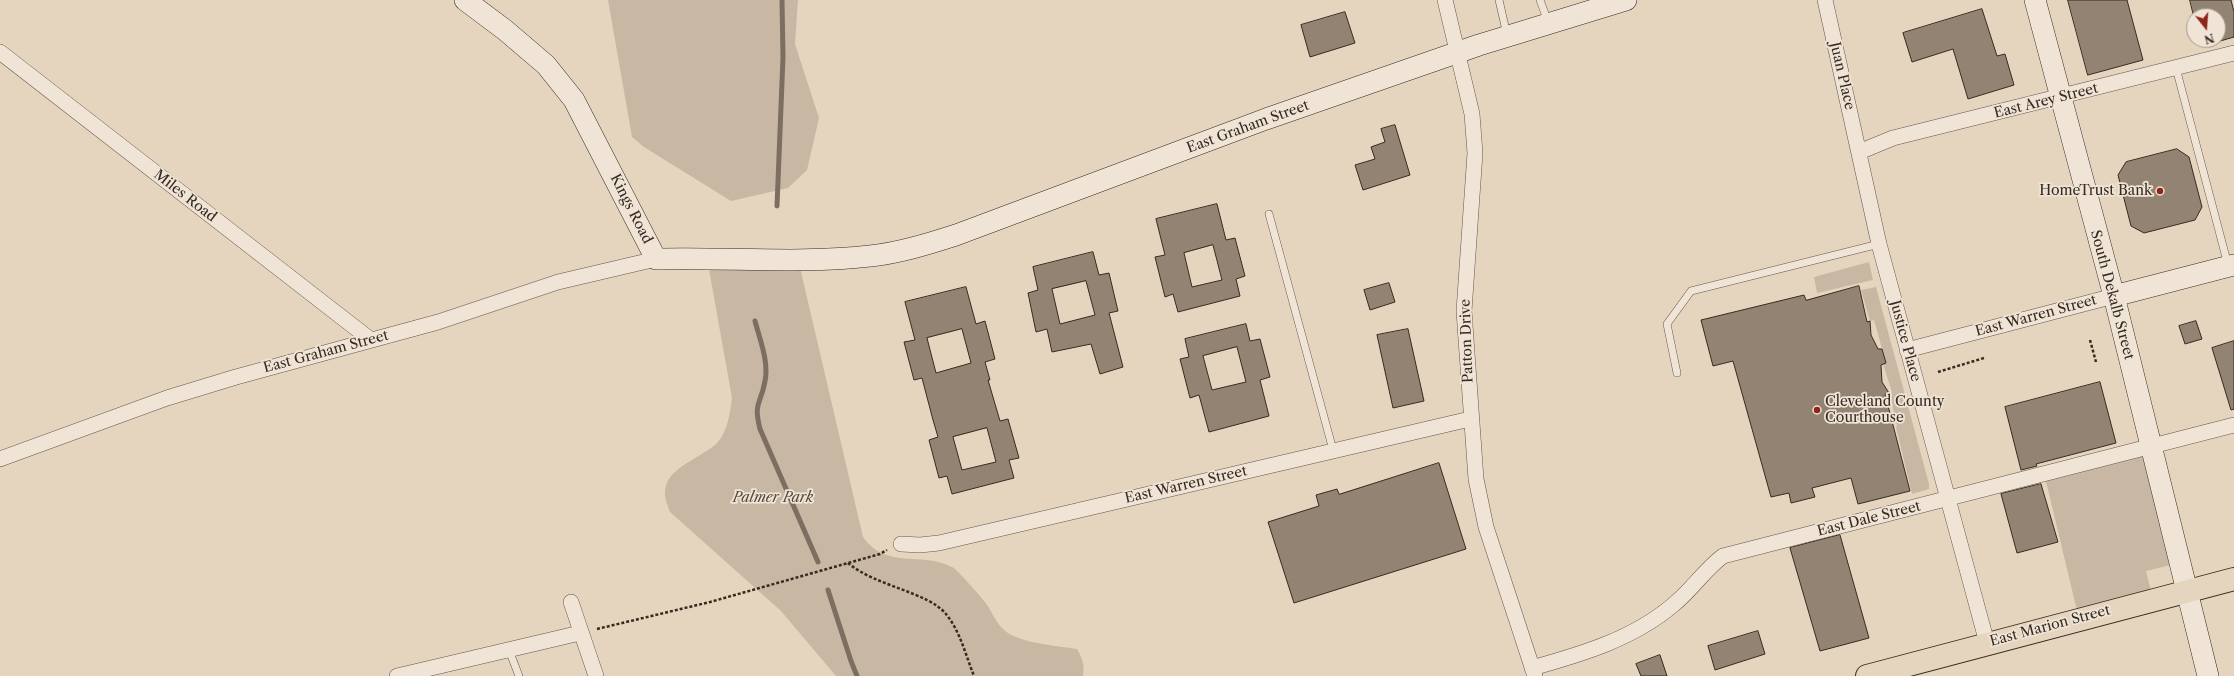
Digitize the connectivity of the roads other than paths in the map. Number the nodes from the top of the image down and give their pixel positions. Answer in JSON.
{"nodes":[{"id":1,"x":465,"y":0,"type":"edge"},
{"id":2,"x":1445,"y":0,"type":"edge"},
{"id":3,"x":1499,"y":0,"type":"edge"},
{"id":4,"x":1540,"y":0,"type":"edge"},
{"id":5,"x":1626,"y":0,"type":"edge"},
{"id":6,"x":1825,"y":0,"type":"edge"},
{"id":7,"x":2035,"y":0,"type":"edge"},
{"id":8,"x":1548,"y":23,"type":"junction"},
{"id":9,"x":1507,"y":36,"type":"junction"},
{"id":10,"x":0,"y":52,"type":"edge"},
{"id":11,"x":1459,"y":53,"type":"junction"},
{"id":12,"x":2234,"y":53,"type":"edge"},
{"id":13,"x":2176,"y":68,"type":"junction"},
{"id":14,"x":2061,"y":97,"type":"junction"},
{"id":15,"x":1859,"y":152,"type":"junction"},
{"id":16,"x":1269,"y":214,"type":"dead end"},
{"id":17,"x":1879,"y":244,"type":"junction"},
{"id":18,"x":872,"y":256,"type":"joint"},
{"id":19,"x":656,"y":259,"type":"junction"},
{"id":20,"x":2231,"y":266,"type":"edge"},
{"id":21,"x":2114,"y":296,"type":"junction"},
{"id":22,"x":371,"y":340,"type":"junction"},
{"id":23,"x":1907,"y":350,"type":"junction"},
{"id":24,"x":1676,"y":373,"type":"dead end"},
{"id":25,"x":1470,"y":419,"type":"junction"},
{"id":26,"x":2234,"y":425,"type":"edge"},
{"id":27,"x":2151,"y":446,"type":"junction"},
{"id":28,"x":1333,"y":450,"type":"junction"},
{"id":29,"x":0,"y":459,"type":"edge"},
{"id":30,"x":1948,"y":499,"type":"junction"},
{"id":31,"x":901,"y":544,"type":"road end"},
{"id":32,"x":2234,"y":579,"type":"edge"},
{"id":33,"x":2186,"y":591,"type":"junction"},
{"id":34,"x":571,"y":602,"type":"dead end"},
{"id":35,"x":580,"y":633,"type":"junction"},
{"id":36,"x":1987,"y":643,"type":"junction"},
{"id":37,"x":509,"y":650,"type":"junction"},
{"id":38,"x":1533,"y":672,"type":"edge"},
{"id":39,"x":397,"y":676,"type":"edge"},
{"id":40,"x":519,"y":676,"type":"edge"},
{"id":41,"x":596,"y":676,"type":"edge"},
{"id":42,"x":1867,"y":676,"type":"edge"},
{"id":43,"x":2208,"y":676,"type":"edge"}],
"edges":[{"from":1,"to":19,"type":"street","name":"Kings Road"},
{"from":2,"to":11,"type":"street","name":"Patton Drive"},
{"from":3,"to":9,"type":"lane"},
{"from":4,"to":8,"type":"lane"},
{"from":5,"to":8,"type":"street","name":"East Graham Street"},
{"from":6,"to":15,"type":"street","name":"Juan Place"},
{"from":7,"to":14,"type":"street","name":"South Dekalb Street"},
{"from":8,"to":9,"type":"street","name":"East Graham Street"},
{"from":9,"to":11,"type":"street","name":"East Graham Street"},
{"from":10,"to":22,"type":"street","name":"Miles Road"},
{"from":11,"to":18,"type":"street","name":"East Graham Street"},
{"from":11,"to":25,"type":"street","name":"Patton Drive"},
{"from":12,"to":13,"type":"street","name":"East Arey Street"},
{"from":13,"to":14,"type":"street","name":"East Arey Street"},
{"from":13,"to":20,"type":"lane"},
{"from":14,"to":15,"type":"street","name":"East Arey Street"},
{"from":14,"to":21,"type":"street","name":"South Dekalb Street"},
{"from":15,"to":17,"type":"street","name":"Justice Place"},
{"from":16,"to":28,"type":"lane"},
{"from":17,"to":23,"type":"street","name":"Justice Place"},
{"from":17,"to":24,"type":"lane"},
{"from":18,"to":19,"type":"street","name":"Kings Road"},
{"from":19,"to":22,"type":"street","name":"East Graham Street"},
{"from":20,"to":21,"type":"street","name":"East Warren Street"},
{"from":21,"to":23,"type":"street","name":"East Warren Street"},
{"from":21,"to":27,"type":"street","name":"South Dekalb Street"},
{"from":22,"to":29,"type":"street","name":"East Graham Street"},
{"from":23,"to":30,"type":"street","name":"Justice Place"},
{"from":25,"to":28,"type":"street","name":"East Warren Street"},
{"from":25,"to":38,"type":"street","name":"Patton Drive"},
{"from":26,"to":27,"type":"street","name":"East Dale Street"},
{"from":27,"to":30,"type":"street","name":"East Dale Street"},
{"from":27,"to":33,"type":"street","name":"South Dekalb Street"},
{"from":28,"to":31,"type":"street","name":"East Warren Street"},
{"from":30,"to":36,"type":"street","name":"Justice Place"},
{"from":30,"to":38,"type":"street","name":"East Dale Street"},
{"from":32,"to":33,"type":"main road","name":"East Marion Street"},
{"from":33,"to":36,"type":"main road","name":"East Marion Street"},
{"from":33,"to":43,"type":"street","name":"South Dekalb Street"},
{"from":34,"to":35,"type":"street"},
{"from":35,"to":37,"type":"street"},
{"from":35,"to":41,"type":"street"},
{"from":36,"to":42,"type":"main road","name":"East Marion Street"},
{"from":37,"to":39,"type":"street"},
{"from":37,"to":40,"type":"lane"}]}
